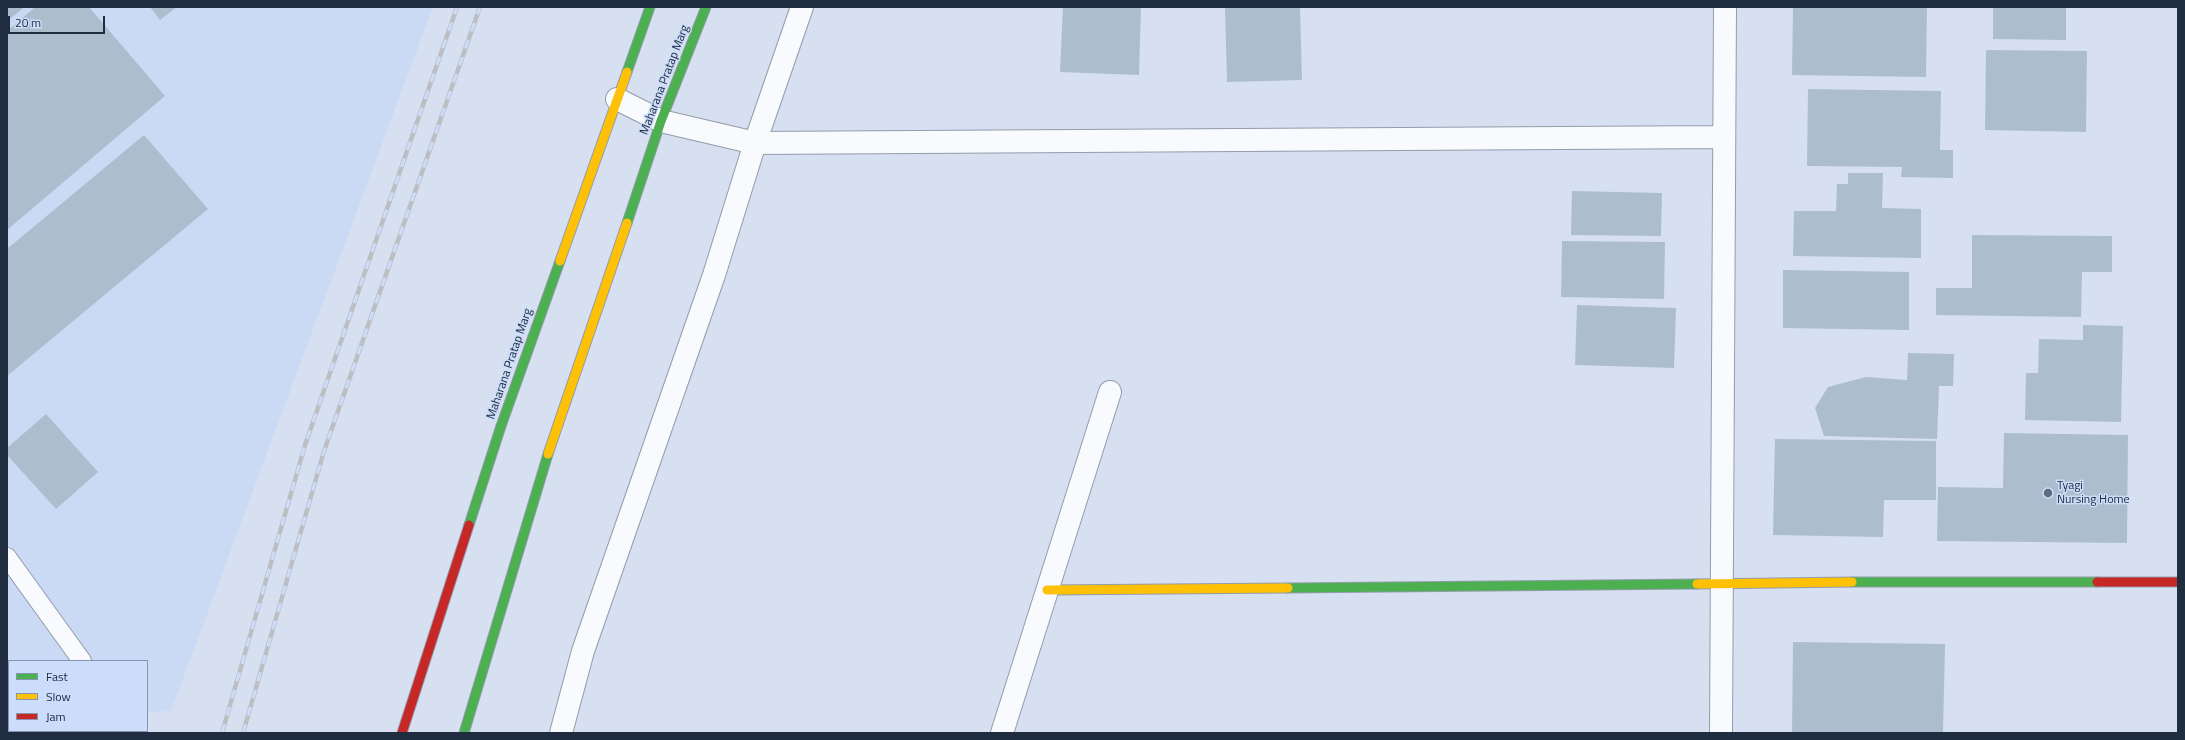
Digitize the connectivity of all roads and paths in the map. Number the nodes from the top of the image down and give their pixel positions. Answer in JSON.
{"nodes":[{"id":1,"x":650,"y":7,"type":"edge"},
{"id":2,"x":706,"y":7,"type":"edge"},
{"id":3,"x":802,"y":7,"type":"edge"},
{"id":4,"x":1725,"y":7,"type":"edge"},
{"id":5,"x":617,"y":99,"type":"junction"},
{"id":6,"x":661,"y":121,"type":"junction"},
{"id":7,"x":1724,"y":137,"type":"junction"},
{"id":8,"x":755,"y":143,"type":"junction"},
{"id":9,"x":1110,"y":392,"type":"dead end"},
{"id":10,"x":7,"y":557,"type":"edge"},
{"id":11,"x":2178,"y":582,"type":"edge"},
{"id":12,"x":1722,"y":583,"type":"junction"},
{"id":13,"x":1047,"y":590,"type":"junction"},
{"id":14,"x":81,"y":660,"type":"edge"},
{"id":15,"x":402,"y":733,"type":"edge"},
{"id":16,"x":464,"y":733,"type":"edge"},
{"id":17,"x":561,"y":733,"type":"edge"},
{"id":18,"x":1002,"y":733,"type":"edge"},
{"id":19,"x":1721,"y":733,"type":"edge"}],
"edges":[{"from":1,"to":5,"type":"main road","name":"Maharana Pratap Marg"},
{"from":2,"to":6,"type":"main road","name":"Maharana Pratap Marg"},
{"from":3,"to":8,"type":"street"},
{"from":4,"to":7,"type":"street"},
{"from":5,"to":6,"type":"street"},
{"from":5,"to":15,"type":"main road","name":"Maharana Pratap Marg"},
{"from":6,"to":8,"type":"street"},
{"from":6,"to":16,"type":"main road","name":"Maharana Pratap Marg"},
{"from":7,"to":8,"type":"street"},
{"from":7,"to":12,"type":"street"},
{"from":8,"to":17,"type":"street"},
{"from":9,"to":13,"type":"street"},
{"from":10,"to":14,"type":"lane"},
{"from":11,"to":12,"type":"main road"},
{"from":12,"to":13,"type":"main road"},
{"from":12,"to":19,"type":"street"},
{"from":13,"to":18,"type":"street"}]}
